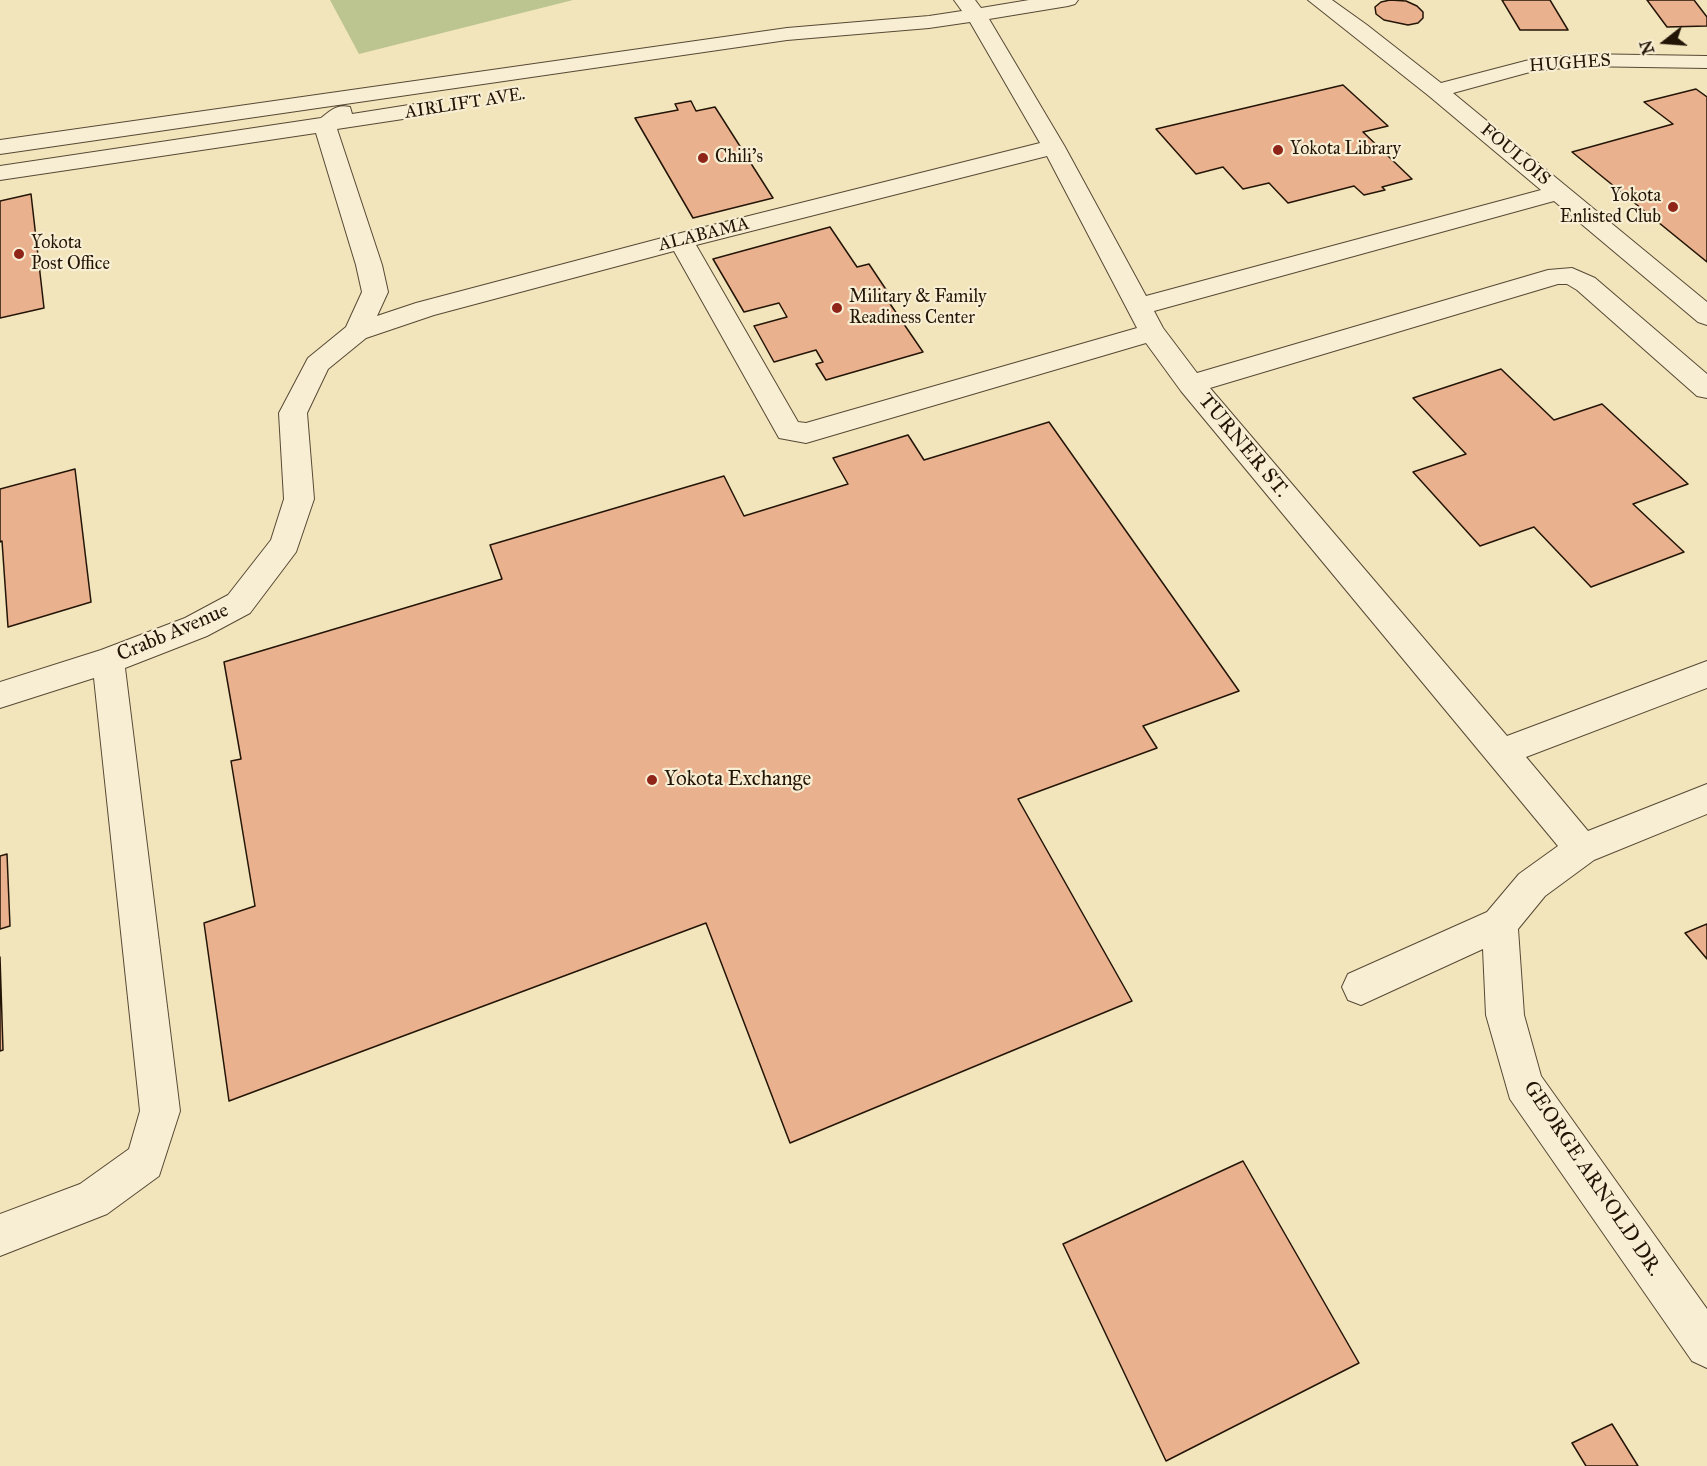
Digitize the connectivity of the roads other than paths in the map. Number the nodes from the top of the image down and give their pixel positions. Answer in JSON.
{"nodes":[{"id":1,"x":1068,"y":0,"type":"edge"},
{"id":2,"x":1318,"y":0,"type":"edge"},
{"id":3,"x":970,"y":7,"type":"edge"},
{"id":4,"x":929,"y":22,"type":"junction"},
{"id":5,"x":1707,"y":62,"type":"edge"},
{"id":6,"x":615,"y":80,"type":"dead end"},
{"id":7,"x":1437,"y":91,"type":"junction"},
{"id":8,"x":362,"y":96,"type":"junction"},
{"id":9,"x":452,"y":106,"type":"dead end"},
{"id":10,"x":325,"y":126,"type":"junction"},
{"id":11,"x":0,"y":147,"type":"edge"},
{"id":12,"x":1054,"y":147,"type":"junction"},
{"id":13,"x":0,"y":173,"type":"edge"},
{"id":14,"x":1559,"y":192,"type":"junction"},
{"id":15,"x":681,"y":241,"type":"junction"},
{"id":16,"x":1707,"y":316,"type":"edge"},
{"id":17,"x":1145,"y":320,"type":"junction"},
{"id":18,"x":357,"y":332,"type":"junction"},
{"id":19,"x":1191,"y":384,"type":"junction"},
{"id":20,"x":1707,"y":389,"type":"edge"},
{"id":21,"x":108,"y":661,"type":"junction"},
{"id":22,"x":1707,"y":674,"type":"edge"},
{"id":23,"x":0,"y":695,"type":"edge"},
{"id":24,"x":1502,"y":752,"type":"junction"},
{"id":25,"x":1707,"y":799,"type":"edge"},
{"id":26,"x":1582,"y":849,"type":"junction"},
{"id":27,"x":1500,"y":924,"type":"junction"},
{"id":28,"x":1361,"y":987,"type":"dead end"},
{"id":29,"x":0,"y":1235,"type":"edge"},
{"id":30,"x":1707,"y":1346,"type":"edge"}],
"edges":[{"from":1,"to":3,"type":"street","name":"AIRLIFT AVE."},
{"from":2,"to":7,"type":"street","name":"FOULOIS"},
{"from":3,"to":4,"type":"street","name":"AIRLIFT AVE."},
{"from":3,"to":12,"type":"street","name":"TURNER ST."},
{"from":4,"to":6,"type":"street","name":"AIRLIFT AVE."},
{"from":4,"to":8,"type":"street","name":"AIRLIFT AVE."},
{"from":5,"to":7,"type":"street","name":"HUGHES"},
{"from":7,"to":14,"type":"street","name":"FOULOIS"},
{"from":8,"to":10,"type":"street"},
{"from":8,"to":11,"type":"street","name":"AIRLIFT AVE."},
{"from":9,"to":10,"type":"street","name":"AIRLIFT AVE."},
{"from":10,"to":13,"type":"street","name":"AIRLIFT AVE."},
{"from":10,"to":18,"type":"street","name":"Crabb Avenue"},
{"from":12,"to":15,"type":"street","name":"ALABAMA"},
{"from":12,"to":17,"type":"street","name":"TURNER ST."},
{"from":14,"to":16,"type":"street","name":"FOULOIS"},
{"from":14,"to":17,"type":"street"},
{"from":15,"to":17,"type":"street"},
{"from":15,"to":18,"type":"street","name":"ALABAMA"},
{"from":17,"to":19,"type":"street","name":"TURNER ST."},
{"from":18,"to":21,"type":"street","name":"Crabb Avenue"},
{"from":19,"to":20,"type":"street"},
{"from":19,"to":24,"type":"street","name":"TURNER ST."},
{"from":21,"to":23,"type":"street","name":"Crabb Avenue"},
{"from":21,"to":29,"type":"street"},
{"from":22,"to":24,"type":"street"},
{"from":24,"to":26,"type":"street","name":"TURNER ST."},
{"from":25,"to":26,"type":"street"},
{"from":26,"to":27,"type":"street"},
{"from":27,"to":28,"type":"street"},
{"from":27,"to":30,"type":"street","name":"GEORGE ARNOLD DR."}]}
